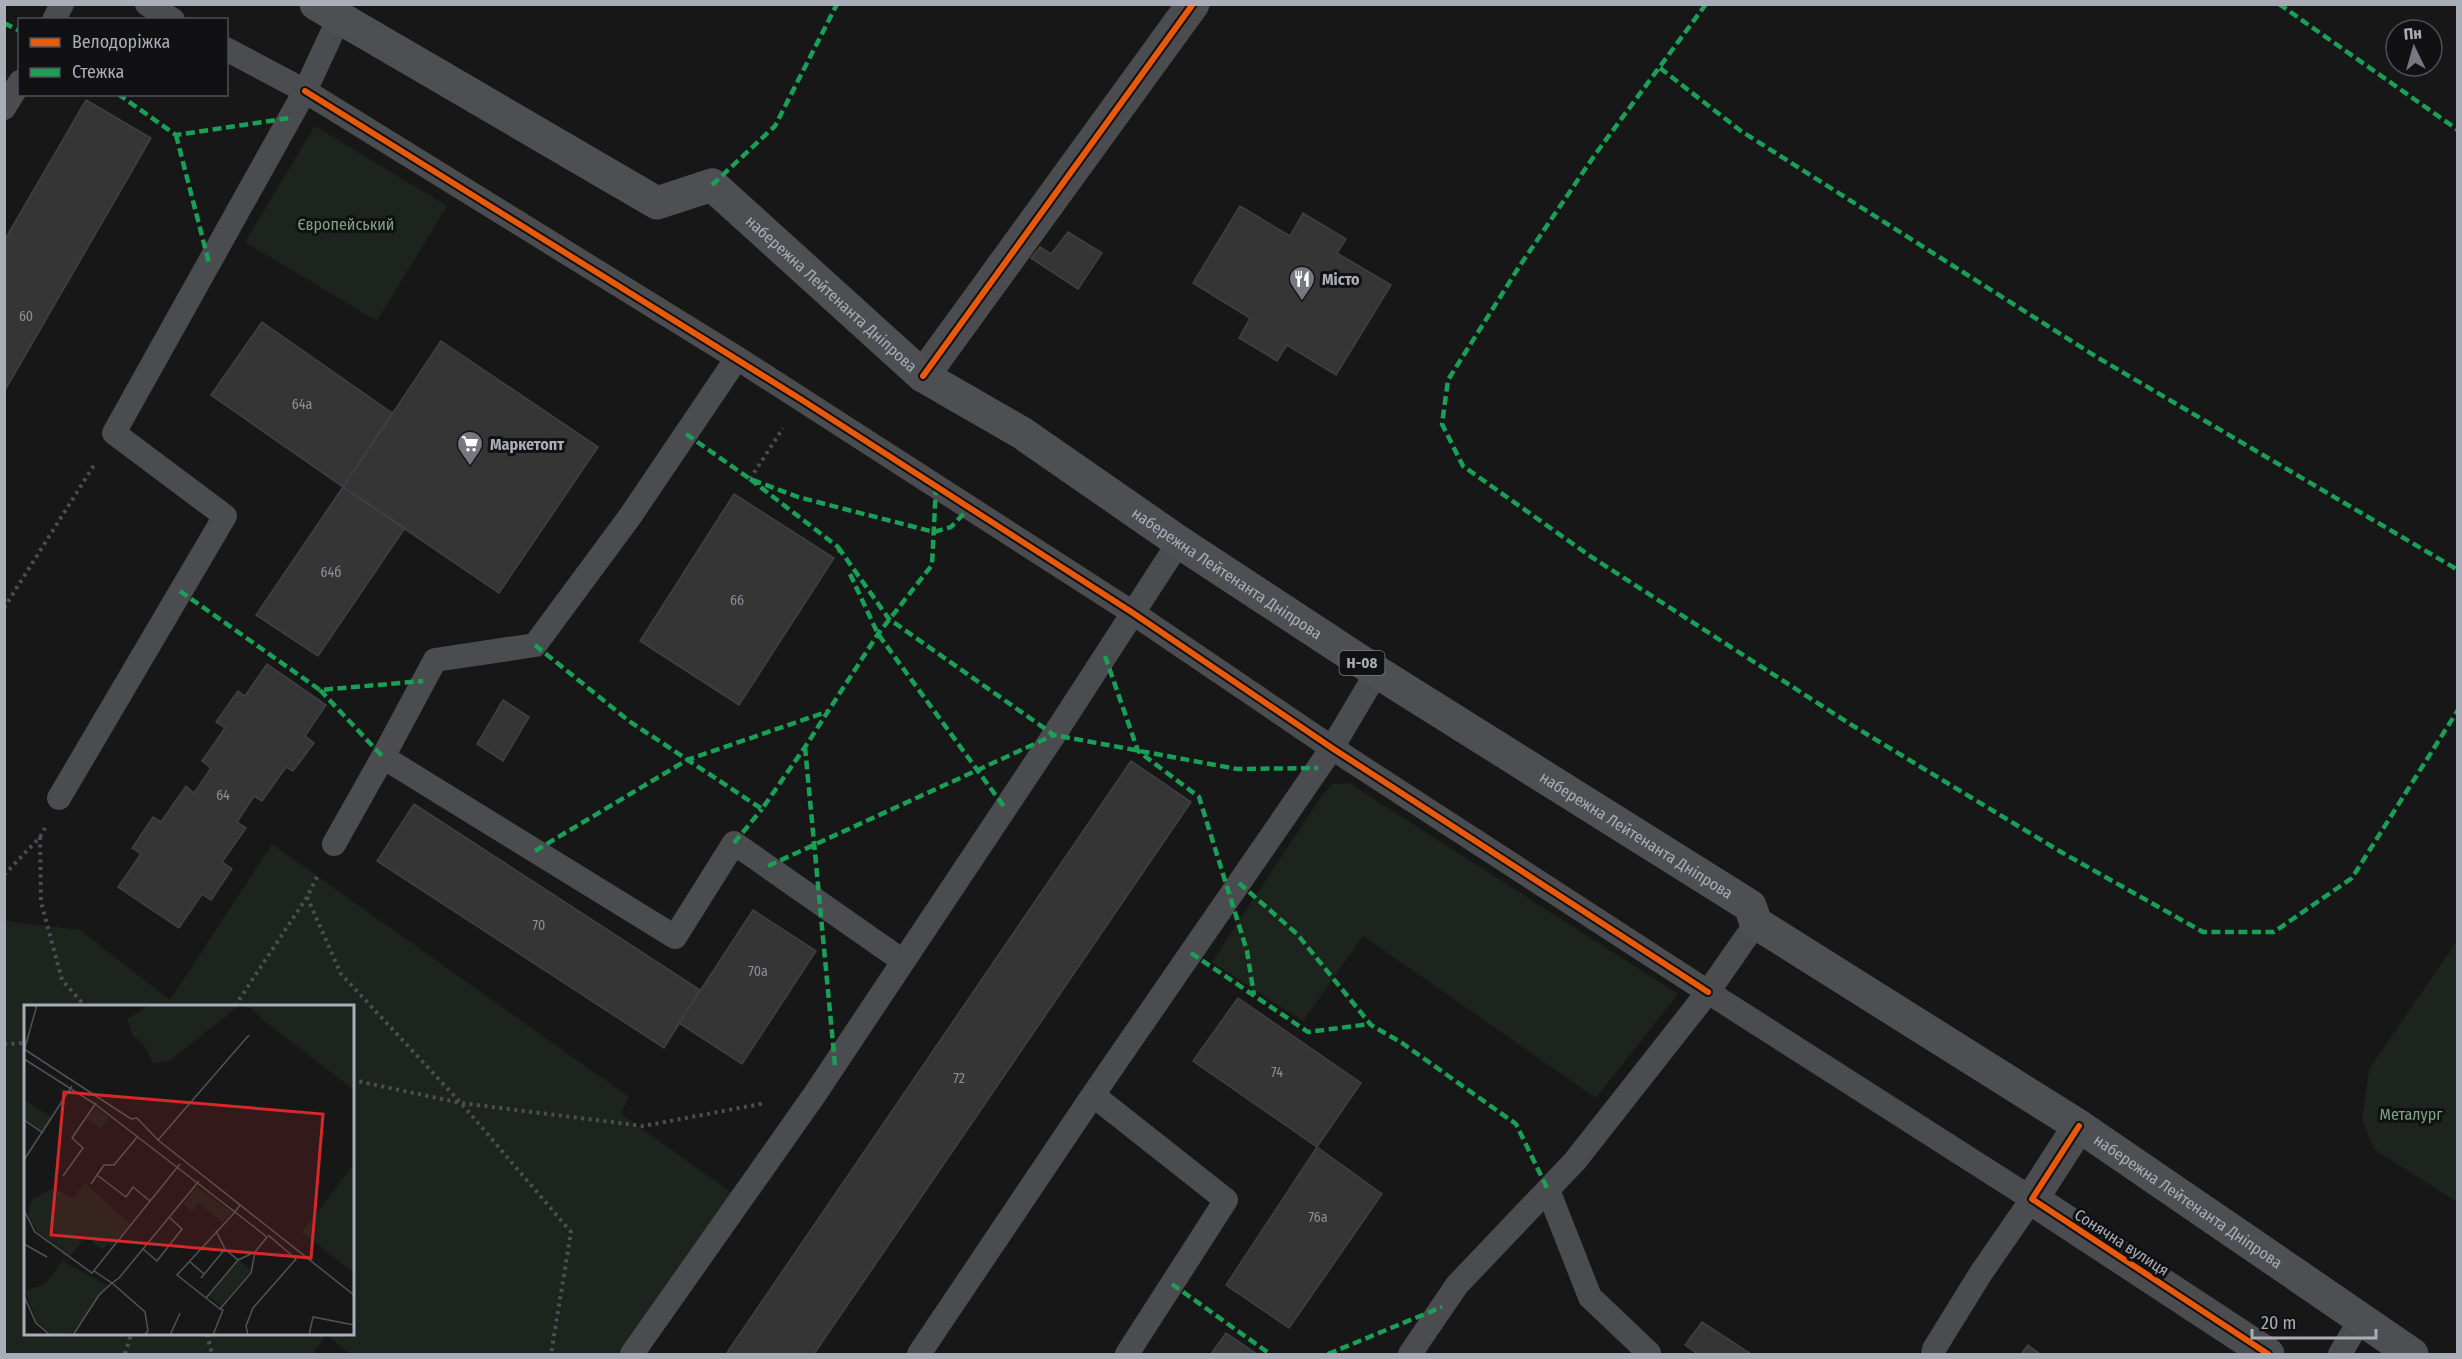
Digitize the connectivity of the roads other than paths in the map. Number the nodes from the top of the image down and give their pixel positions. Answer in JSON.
{"nodes":[{"id":1,"x":62,"y":4,"type":"edge"},
{"id":2,"x":147,"y":4,"type":"edge"},
{"id":3,"x":1193,"y":4,"type":"edge"},
{"id":4,"x":327,"y":11,"type":"edge"},
{"id":5,"x":55,"y":18,"type":"edge"},
{"id":6,"x":170,"y":18,"type":"edge"},
{"id":7,"x":228,"y":50,"type":"edge"},
{"id":8,"x":18,"y":85,"type":"edge"},
{"id":9,"x":305,"y":92,"type":"junction"},
{"id":10,"x":4,"y":108,"type":"edge"},
{"id":11,"x":737,"y":358,"type":"junction"},
{"id":12,"x":923,"y":376,"type":"junction"},
{"id":13,"x":1179,"y":542,"type":"junction"},
{"id":14,"x":1133,"y":613,"type":"junction"},
{"id":15,"x":1377,"y":672,"type":"junction"},
{"id":16,"x":1332,"y":748,"type":"junction"},
{"id":17,"x":383,"y":757,"type":"junction"},
{"id":18,"x":59,"y":798,"type":"road end"},
{"id":19,"x":333,"y":844,"type":"road end"},
{"id":20,"x":1756,"y":923,"type":"junction"},
{"id":21,"x":903,"y":961,"type":"junction"},
{"id":22,"x":1708,"y":992,"type":"junction"},
{"id":23,"x":1093,"y":1095,"type":"junction"},
{"id":24,"x":2079,"y":1126,"type":"junction"},
{"id":25,"x":1548,"y":1190,"type":"junction"},
{"id":26,"x":2032,"y":1199,"type":"junction"},
{"id":27,"x":2360,"y":1320,"type":"junction"},
{"id":28,"x":1930,"y":1353,"type":"edge"},
{"id":29,"x":632,"y":1354,"type":"edge"},
{"id":30,"x":919,"y":1354,"type":"edge"},
{"id":31,"x":1126,"y":1354,"type":"edge"},
{"id":32,"x":1410,"y":1354,"type":"edge"},
{"id":33,"x":1649,"y":1354,"type":"edge"},
{"id":34,"x":2268,"y":1354,"type":"edge"},
{"id":35,"x":2340,"y":1354,"type":"edge"},
{"id":36,"x":2412,"y":1354,"type":"edge"}],
"edges":[{"from":1,"to":5,"type":"lane"},
{"from":2,"to":6,"type":"lane"},
{"from":3,"to":12,"type":"street"},
{"from":4,"to":9,"type":"lane"},
{"from":4,"to":12,"type":"main road","name":"набережна Лейтенанта Дніпрова","number":"Н-08"},
{"from":7,"to":9,"type":"lane"},
{"from":8,"to":10,"type":"lane"},
{"from":9,"to":11,"type":"lane"},
{"from":9,"to":18,"type":"lane"},
{"from":11,"to":14,"type":"lane"},
{"from":11,"to":17,"type":"lane"},
{"from":12,"to":13,"type":"main road","name":"набережна Лейтенанта Дніпрова","number":"Н-08"},
{"from":13,"to":14,"type":"lane"},
{"from":13,"to":15,"type":"main road","name":"набережна Лейтенанта Дніпрова","number":"Н-08"},
{"from":14,"to":16,"type":"lane"},
{"from":14,"to":21,"type":"lane"},
{"from":15,"to":16,"type":"lane"},
{"from":15,"to":20,"type":"main road","name":"набережна Лейтенанта Дніпрова","number":"Н-08"},
{"from":16,"to":22,"type":"lane"},
{"from":16,"to":23,"type":"lane"},
{"from":17,"to":19,"type":"lane"},
{"from":17,"to":21,"type":"lane"},
{"from":20,"to":22,"type":"lane"},
{"from":20,"to":24,"type":"main road","name":"набережна Лейтенанта Дніпрова","number":"Н-08"},
{"from":21,"to":29,"type":"lane"},
{"from":22,"to":25,"type":"lane"},
{"from":22,"to":26,"type":"lane"},
{"from":23,"to":30,"type":"lane"},
{"from":23,"to":31,"type":"lane"},
{"from":24,"to":26,"type":"street"},
{"from":24,"to":27,"type":"main road","name":"набережна Лейтенанта Дніпрова","number":"Н-08"},
{"from":25,"to":32,"type":"lane"},
{"from":25,"to":33,"type":"lane"},
{"from":26,"to":28,"type":"lane"},
{"from":26,"to":34,"type":"street","name":"Сонячна вулиця"},
{"from":27,"to":35,"type":"lane"},
{"from":27,"to":36,"type":"main road","name":"набережна Лейтенанта Дніпрова","number":"Н-08"}]}
